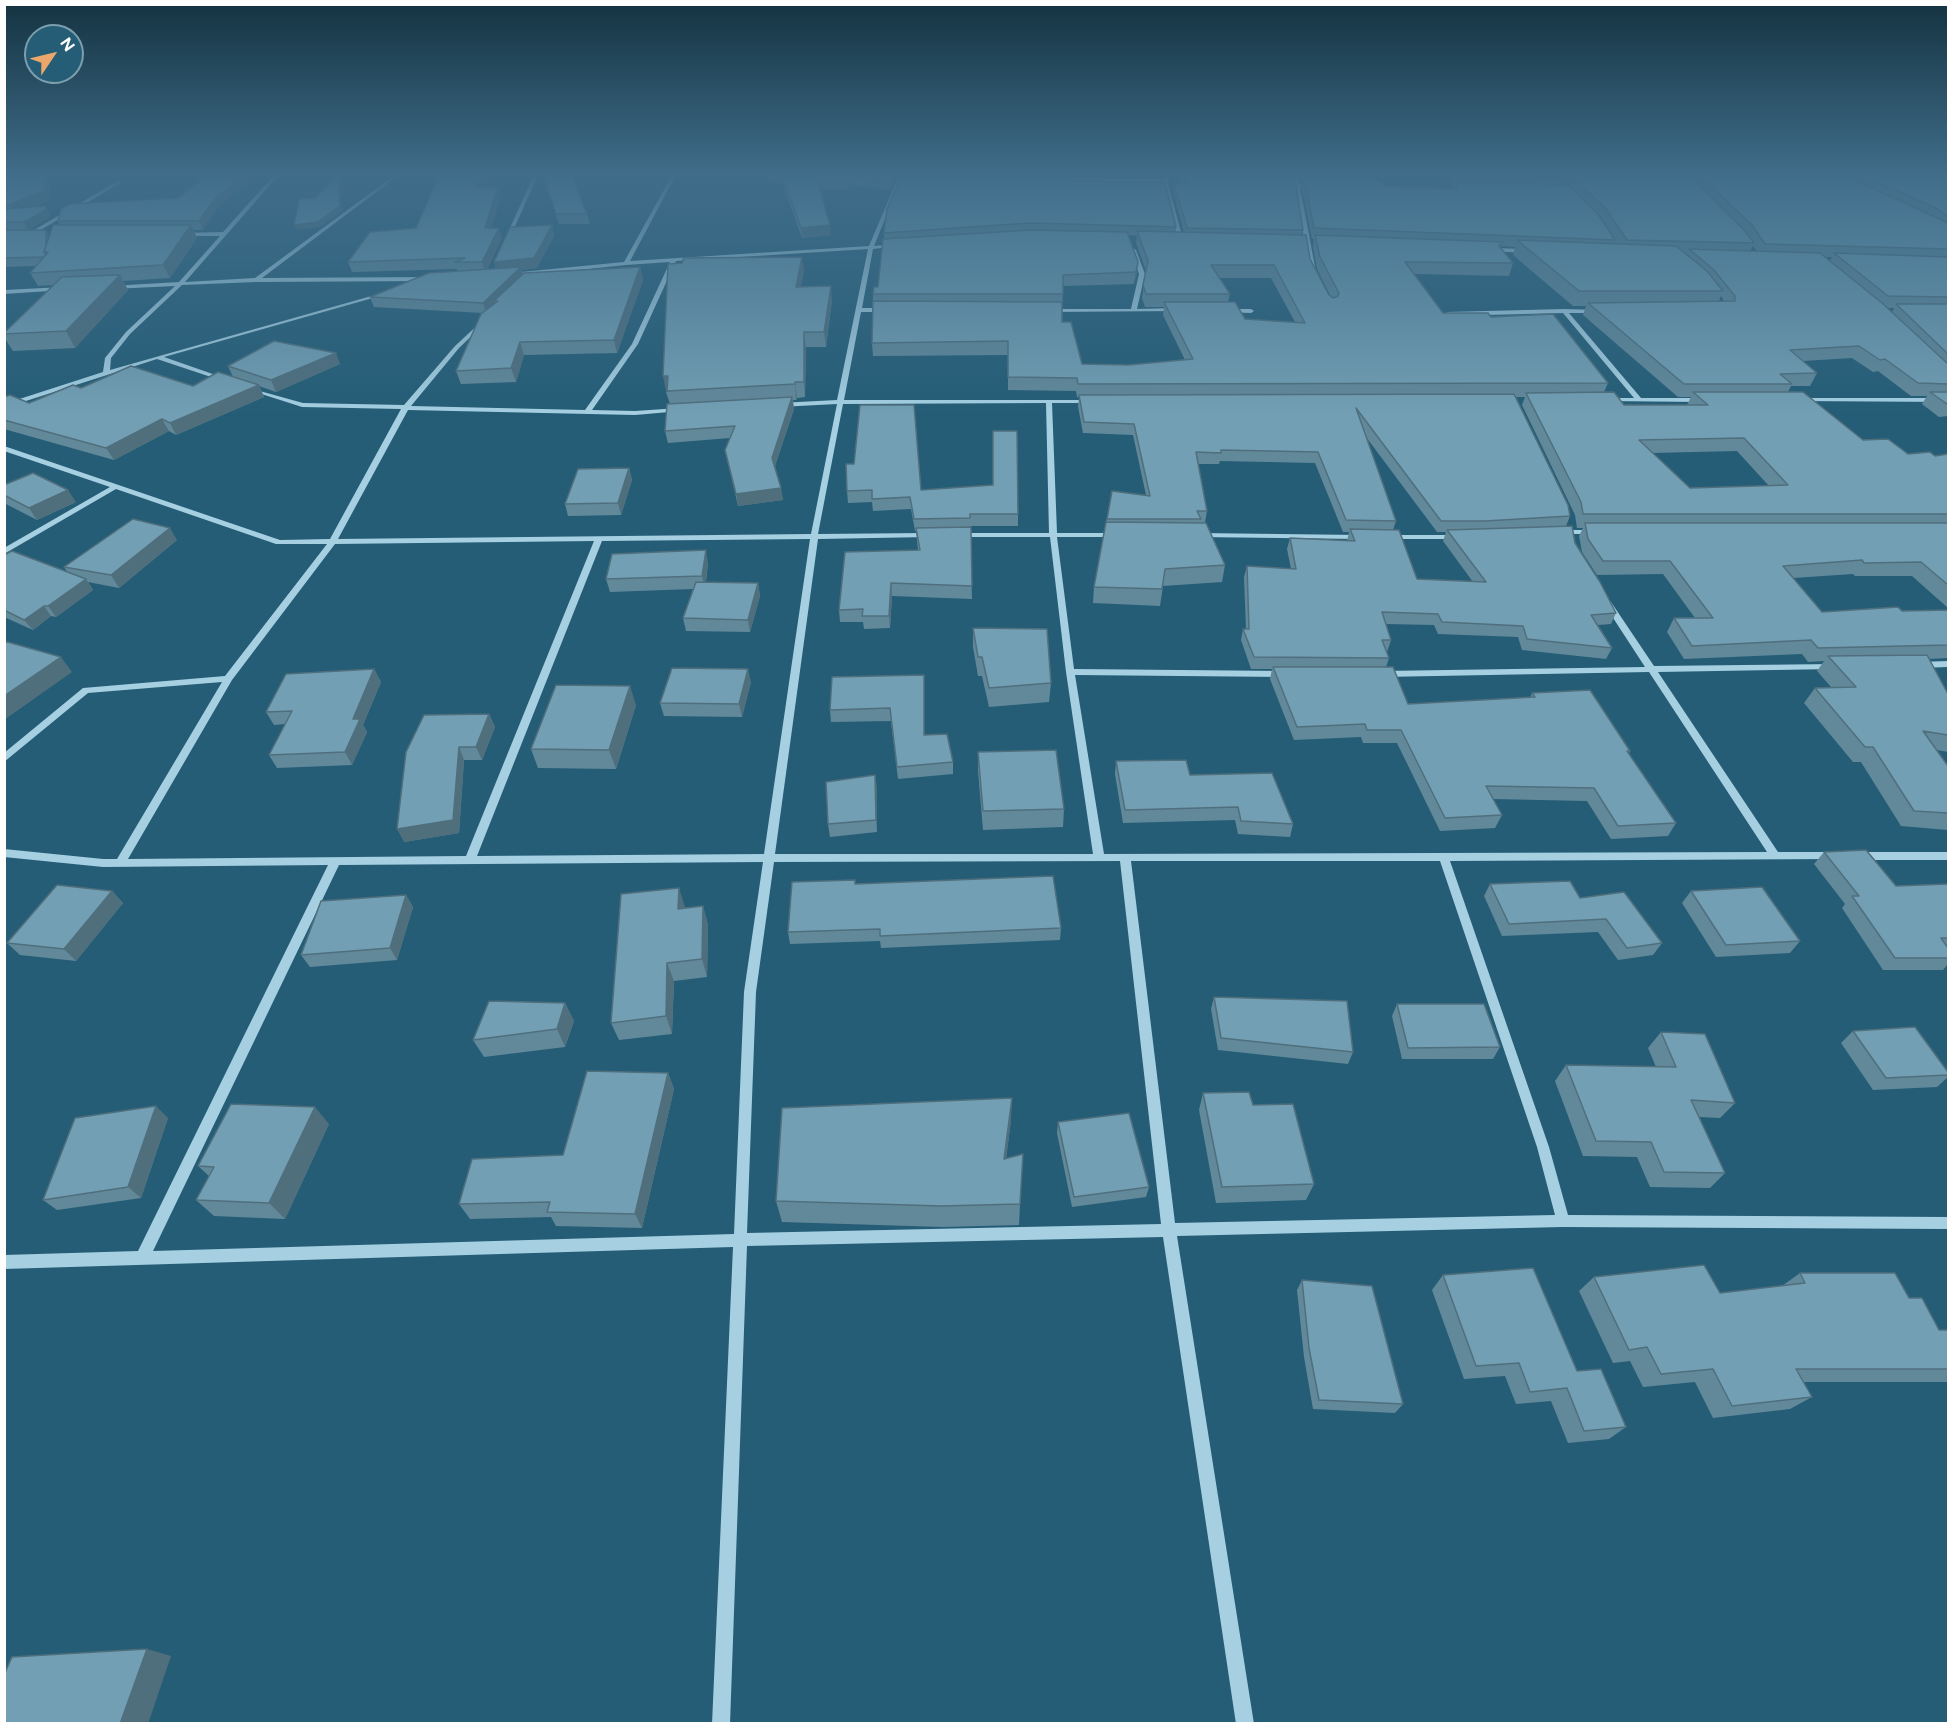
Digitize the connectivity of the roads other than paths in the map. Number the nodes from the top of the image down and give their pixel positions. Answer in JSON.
{"nodes":[{"id":1,"x":206,"y":256,"type":"edge"},
{"id":2,"x":289,"y":256,"type":"edge"},
{"id":3,"x":630,"y":256,"type":"edge"},
{"id":4,"x":740,"y":256,"type":"edge"},
{"id":5,"x":869,"y":256,"type":"edge"},
{"id":6,"x":1136,"y":256,"type":"edge"},
{"id":7,"x":1309,"y":256,"type":"edge"},
{"id":8,"x":674,"y":260,"type":"junction"},
{"id":9,"x":626,"y":263,"type":"junction"},
{"id":10,"x":536,"y":272,"type":"junction"},
{"id":11,"x":501,"y":276,"type":"edge"},
{"id":12,"x":528,"y":279,"type":"edge"},
{"id":13,"x":1317,"y":279,"type":"edge"},
{"id":14,"x":256,"y":280,"type":"junction"},
{"id":15,"x":181,"y":284,"type":"junction"},
{"id":16,"x":106,"y":287,"type":"edge"},
{"id":17,"x":72,"y":288,"type":"edge"},
{"id":18,"x":406,"y":288,"type":"edge"},
{"id":19,"x":395,"y":291,"type":"edge"},
{"id":20,"x":4,"y":292,"type":"edge"},
{"id":21,"x":859,"y":310,"type":"junction"},
{"id":22,"x":894,"y":310,"type":"edge"},
{"id":23,"x":1134,"y":310,"type":"junction"},
{"id":24,"x":1181,"y":310,"type":"edge"},
{"id":25,"x":1216,"y":310,"type":"edge"},
{"id":26,"x":1043,"y":311,"type":"edge"},
{"id":27,"x":1251,"y":311,"type":"dead end"},
{"id":28,"x":1564,"y":311,"type":"junction"},
{"id":29,"x":1610,"y":311,"type":"edge"},
{"id":30,"x":1436,"y":314,"type":"edge"},
{"id":31,"x":488,"y":317,"type":"edge"},
{"id":32,"x":157,"y":357,"type":"junction"},
{"id":33,"x":106,"y":373,"type":"junction"},
{"id":34,"x":235,"y":383,"type":"edge"},
{"id":35,"x":246,"y":387,"type":"edge"},
{"id":36,"x":1593,"y":400,"type":"edge"},
{"id":37,"x":1638,"y":400,"type":"junction"},
{"id":38,"x":1710,"y":400,"type":"edge"},
{"id":39,"x":1794,"y":400,"type":"edge"},
{"id":40,"x":1948,"y":400,"type":"edge"},
{"id":41,"x":1107,"y":401,"type":"edge"},
{"id":42,"x":840,"y":402,"type":"junction"},
{"id":43,"x":1049,"y":402,"type":"junction"},
{"id":44,"x":4,"y":406,"type":"edge"},
{"id":45,"x":772,"y":406,"type":"edge"},
{"id":46,"x":405,"y":408,"type":"junction"},
{"id":47,"x":692,"y":410,"type":"edge"},
{"id":48,"x":587,"y":412,"type":"junction"},
{"id":49,"x":4,"y":448,"type":"edge"},
{"id":50,"x":116,"y":486,"type":"junction"},
{"id":51,"x":1572,"y":528,"type":"junction"},
{"id":52,"x":1608,"y":532,"type":"edge"},
{"id":53,"x":1549,"y":533,"type":"edge"},
{"id":54,"x":1053,"y":534,"type":"junction"},
{"id":55,"x":934,"y":535,"type":"edge"},
{"id":56,"x":946,"y":535,"type":"edge"},
{"id":57,"x":1125,"y":535,"type":"edge"},
{"id":58,"x":1184,"y":535,"type":"edge"},
{"id":59,"x":814,"y":536,"type":"junction"},
{"id":60,"x":1469,"y":537,"type":"edge"},
{"id":61,"x":598,"y":538,"type":"junction"},
{"id":62,"x":333,"y":541,"type":"junction"},
{"id":63,"x":1574,"y":543,"type":"edge"},
{"id":64,"x":4,"y":552,"type":"edge"},
{"id":65,"x":1601,"y":592,"type":"edge"},
{"id":66,"x":1948,"y":664,"type":"edge"},
{"id":67,"x":1913,"y":665,"type":"edge"},
{"id":68,"x":1841,"y":666,"type":"edge"},
{"id":69,"x":1650,"y":669,"type":"junction"},
{"id":70,"x":1070,"y":672,"type":"junction"},
{"id":71,"x":1298,"y":674,"type":"edge"},
{"id":72,"x":1369,"y":674,"type":"edge"},
{"id":73,"x":228,"y":679,"type":"junction"},
{"id":74,"x":4,"y":759,"type":"edge"},
{"id":75,"x":6,"y":855,"type":"edge"},
{"id":76,"x":1775,"y":856,"type":"junction"},
{"id":77,"x":1948,"y":856,"type":"edge"},
{"id":78,"x":1099,"y":857,"type":"junction"},
{"id":79,"x":1125,"y":857,"type":"junction"},
{"id":80,"x":1444,"y":857,"type":"junction"},
{"id":81,"x":768,"y":858,"type":"junction"},
{"id":82,"x":470,"y":860,"type":"junction"},
{"id":83,"x":335,"y":862,"type":"junction"},
{"id":84,"x":120,"y":863,"type":"junction"},
{"id":85,"x":1563,"y":1221,"type":"junction"},
{"id":86,"x":1948,"y":1223,"type":"edge"},
{"id":87,"x":1169,"y":1231,"type":"junction"},
{"id":88,"x":740,"y":1240,"type":"junction"},
{"id":89,"x":141,"y":1258,"type":"junction"},
{"id":90,"x":4,"y":1262,"type":"edge"},
{"id":91,"x":722,"y":1724,"type":"edge"},
{"id":92,"x":1245,"y":1724,"type":"edge"}],
"edges":[{"from":1,"to":15,"type":"street"},
{"from":2,"to":14,"type":"street"},
{"from":3,"to":9,"type":"street"},
{"from":4,"to":8,"type":"street"},
{"from":5,"to":21,"type":"street"},
{"from":6,"to":23,"type":"street"},
{"from":7,"to":13,"type":"street"},
{"from":8,"to":9,"type":"street"},
{"from":8,"to":48,"type":"street"},
{"from":9,"to":10,"type":"street"},
{"from":10,"to":11,"type":"street"},
{"from":10,"to":12,"type":"street"},
{"from":14,"to":15,"type":"street"},
{"from":14,"to":18,"type":"street"},
{"from":15,"to":16,"type":"street"},
{"from":15,"to":33,"type":"street"},
{"from":17,"to":20,"type":"street"},
{"from":19,"to":32,"type":"street"},
{"from":21,"to":22,"type":"street"},
{"from":21,"to":42,"type":"street"},
{"from":23,"to":24,"type":"street"},
{"from":23,"to":26,"type":"street"},
{"from":25,"to":27,"type":"street"},
{"from":28,"to":29,"type":"street"},
{"from":28,"to":30,"type":"street"},
{"from":28,"to":37,"type":"street"},
{"from":31,"to":46,"type":"street"},
{"from":32,"to":33,"type":"street"},
{"from":32,"to":34,"type":"street"},
{"from":33,"to":44,"type":"street"},
{"from":35,"to":46,"type":"street"},
{"from":36,"to":37,"type":"street"},
{"from":37,"to":38,"type":"street"},
{"from":39,"to":40,"type":"street"},
{"from":41,"to":43,"type":"street"},
{"from":42,"to":43,"type":"street"},
{"from":42,"to":45,"type":"street"},
{"from":42,"to":59,"type":"street"},
{"from":43,"to":54,"type":"street"},
{"from":46,"to":48,"type":"street"},
{"from":46,"to":62,"type":"street"},
{"from":47,"to":48,"type":"street"},
{"from":49,"to":50,"type":"street"},
{"from":50,"to":62,"type":"street"},
{"from":50,"to":64,"type":"street"},
{"from":51,"to":52,"type":"street"},
{"from":51,"to":53,"type":"street"},
{"from":51,"to":63,"type":"street"},
{"from":54,"to":56,"type":"street"},
{"from":54,"to":57,"type":"street"},
{"from":54,"to":70,"type":"street"},
{"from":55,"to":59,"type":"street"},
{"from":58,"to":60,"type":"street"},
{"from":59,"to":61,"type":"street"},
{"from":59,"to":81,"type":"street"},
{"from":61,"to":62,"type":"street"},
{"from":61,"to":82,"type":"street"},
{"from":62,"to":73,"type":"street"},
{"from":65,"to":69,"type":"street"},
{"from":66,"to":67,"type":"street"},
{"from":68,"to":69,"type":"street"},
{"from":69,"to":72,"type":"street"},
{"from":69,"to":76,"type":"street"},
{"from":70,"to":71,"type":"street"},
{"from":70,"to":78,"type":"street"},
{"from":73,"to":74,"type":"street"},
{"from":73,"to":84,"type":"street"},
{"from":75,"to":84,"type":"street"},
{"from":76,"to":77,"type":"street"},
{"from":76,"to":80,"type":"street"},
{"from":78,"to":79,"type":"street"},
{"from":78,"to":81,"type":"street"},
{"from":79,"to":80,"type":"street"},
{"from":79,"to":87,"type":"street"},
{"from":80,"to":85,"type":"street"},
{"from":81,"to":82,"type":"street"},
{"from":81,"to":88,"type":"street"},
{"from":82,"to":83,"type":"street"},
{"from":83,"to":84,"type":"street"},
{"from":83,"to":89,"type":"street"},
{"from":85,"to":86,"type":"street"},
{"from":85,"to":87,"type":"street"},
{"from":87,"to":88,"type":"street"},
{"from":87,"to":92,"type":"street"},
{"from":88,"to":89,"type":"street"},
{"from":88,"to":91,"type":"street"},
{"from":89,"to":90,"type":"street"}]}
